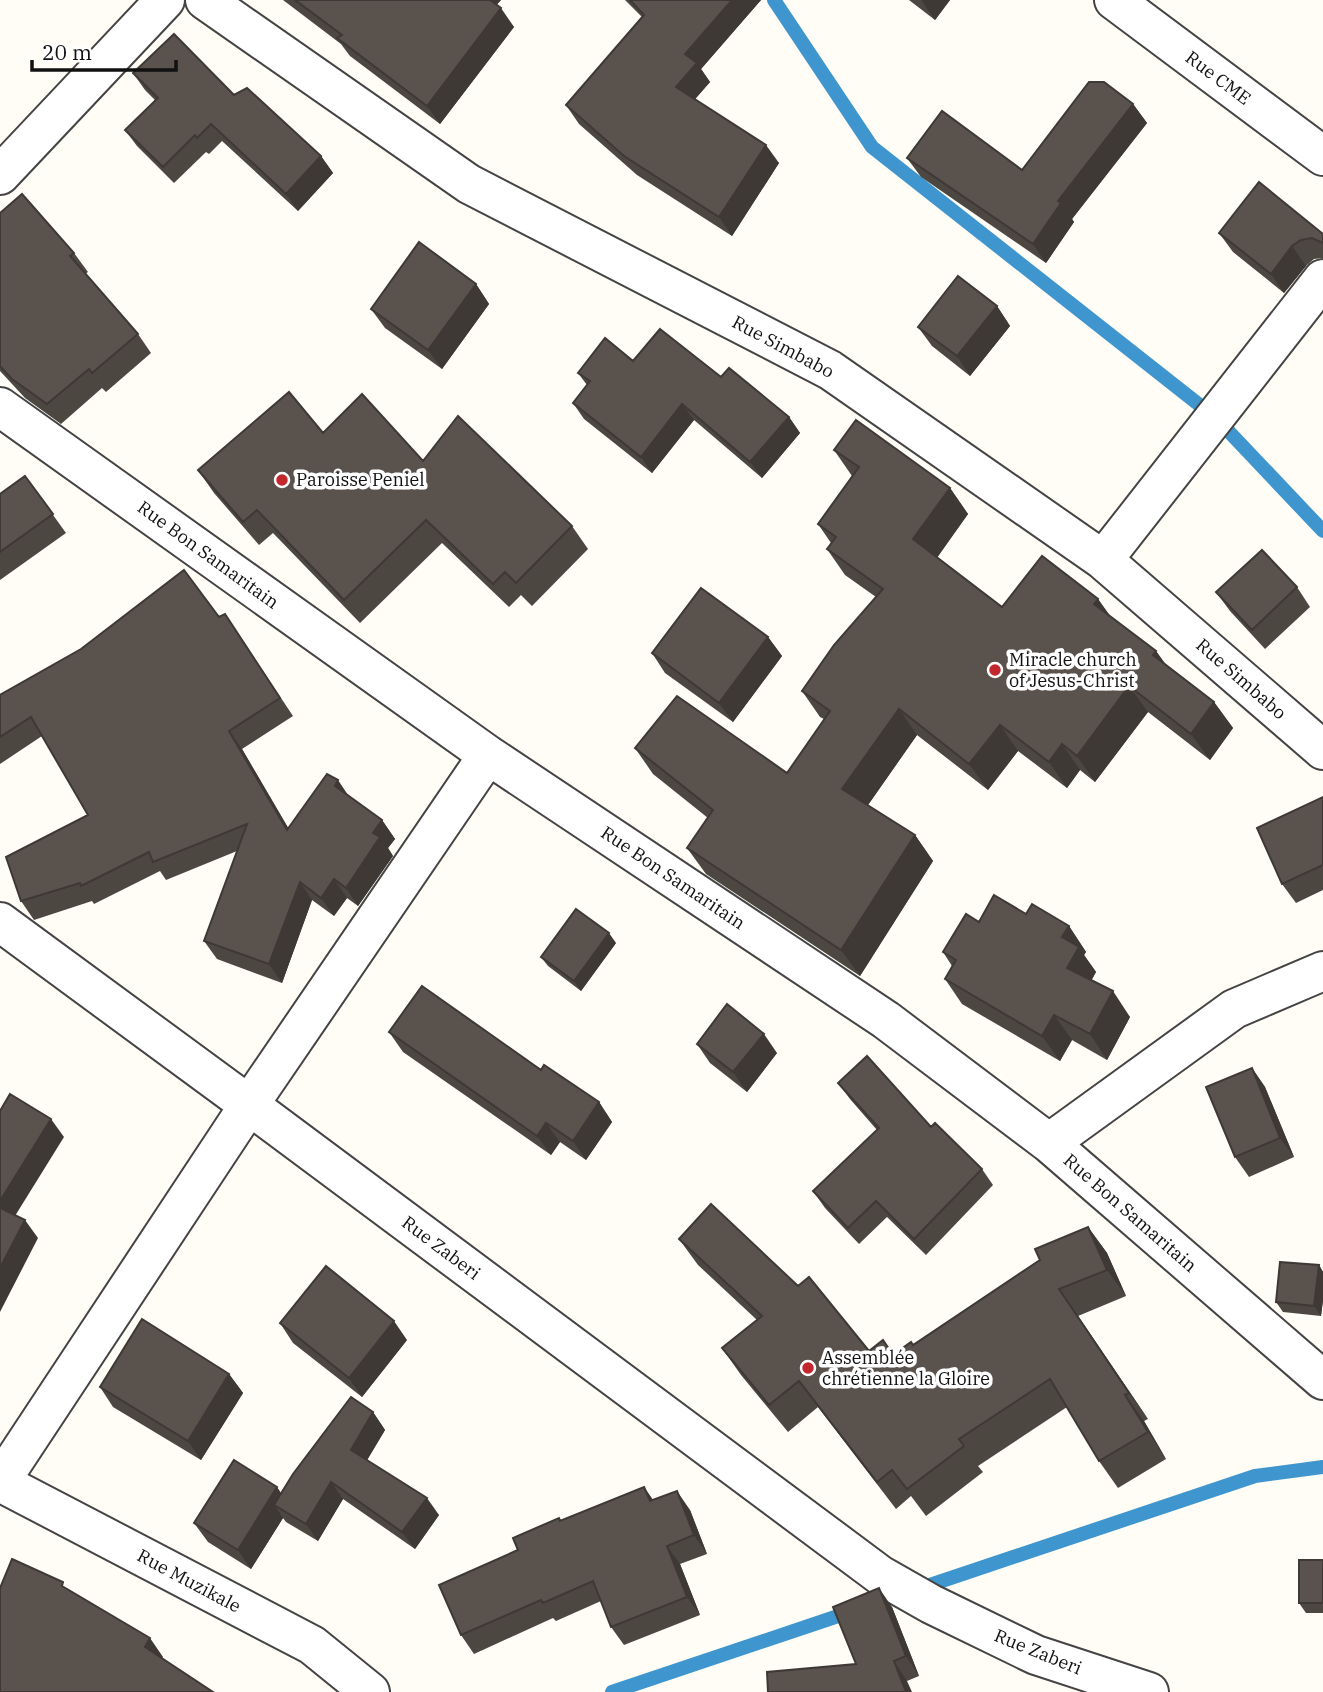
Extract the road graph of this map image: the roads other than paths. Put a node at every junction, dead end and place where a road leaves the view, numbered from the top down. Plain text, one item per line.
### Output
1 (165, 0) edge
2 (205, 0) edge
3 (1114, 0) edge
4 (1323, 156) edge
5 (0, 175) edge
6 (1323, 279) edge
7 (0, 407) edge
8 (1103, 560) junction
9 (1323, 750) edge
10 (488, 755) junction
11 (0, 922) edge
12 (1323, 971) edge
13 (249, 1105) junction
14 (1049, 1143) junction
15 (1323, 1380) edge
16 (0, 1482) edge
17 (370, 1692) edge
18 (1149, 1692) edge

1 - 5 street
2 - 8 street, Rue Simbabo
3 - 4 street, Rue CME
6 - 8 street
7 - 10 street, Rue Bon Samaritain
8 - 9 street, Rue Simbabo
10 - 13 street
10 - 14 street, Rue Bon Samaritain
11 - 13 street, Rue Zaberi
12 - 14 street
13 - 16 street
13 - 18 street, Rue Zaberi
14 - 15 street, Rue Bon Samaritain
16 - 17 street, Rue Muzikale

